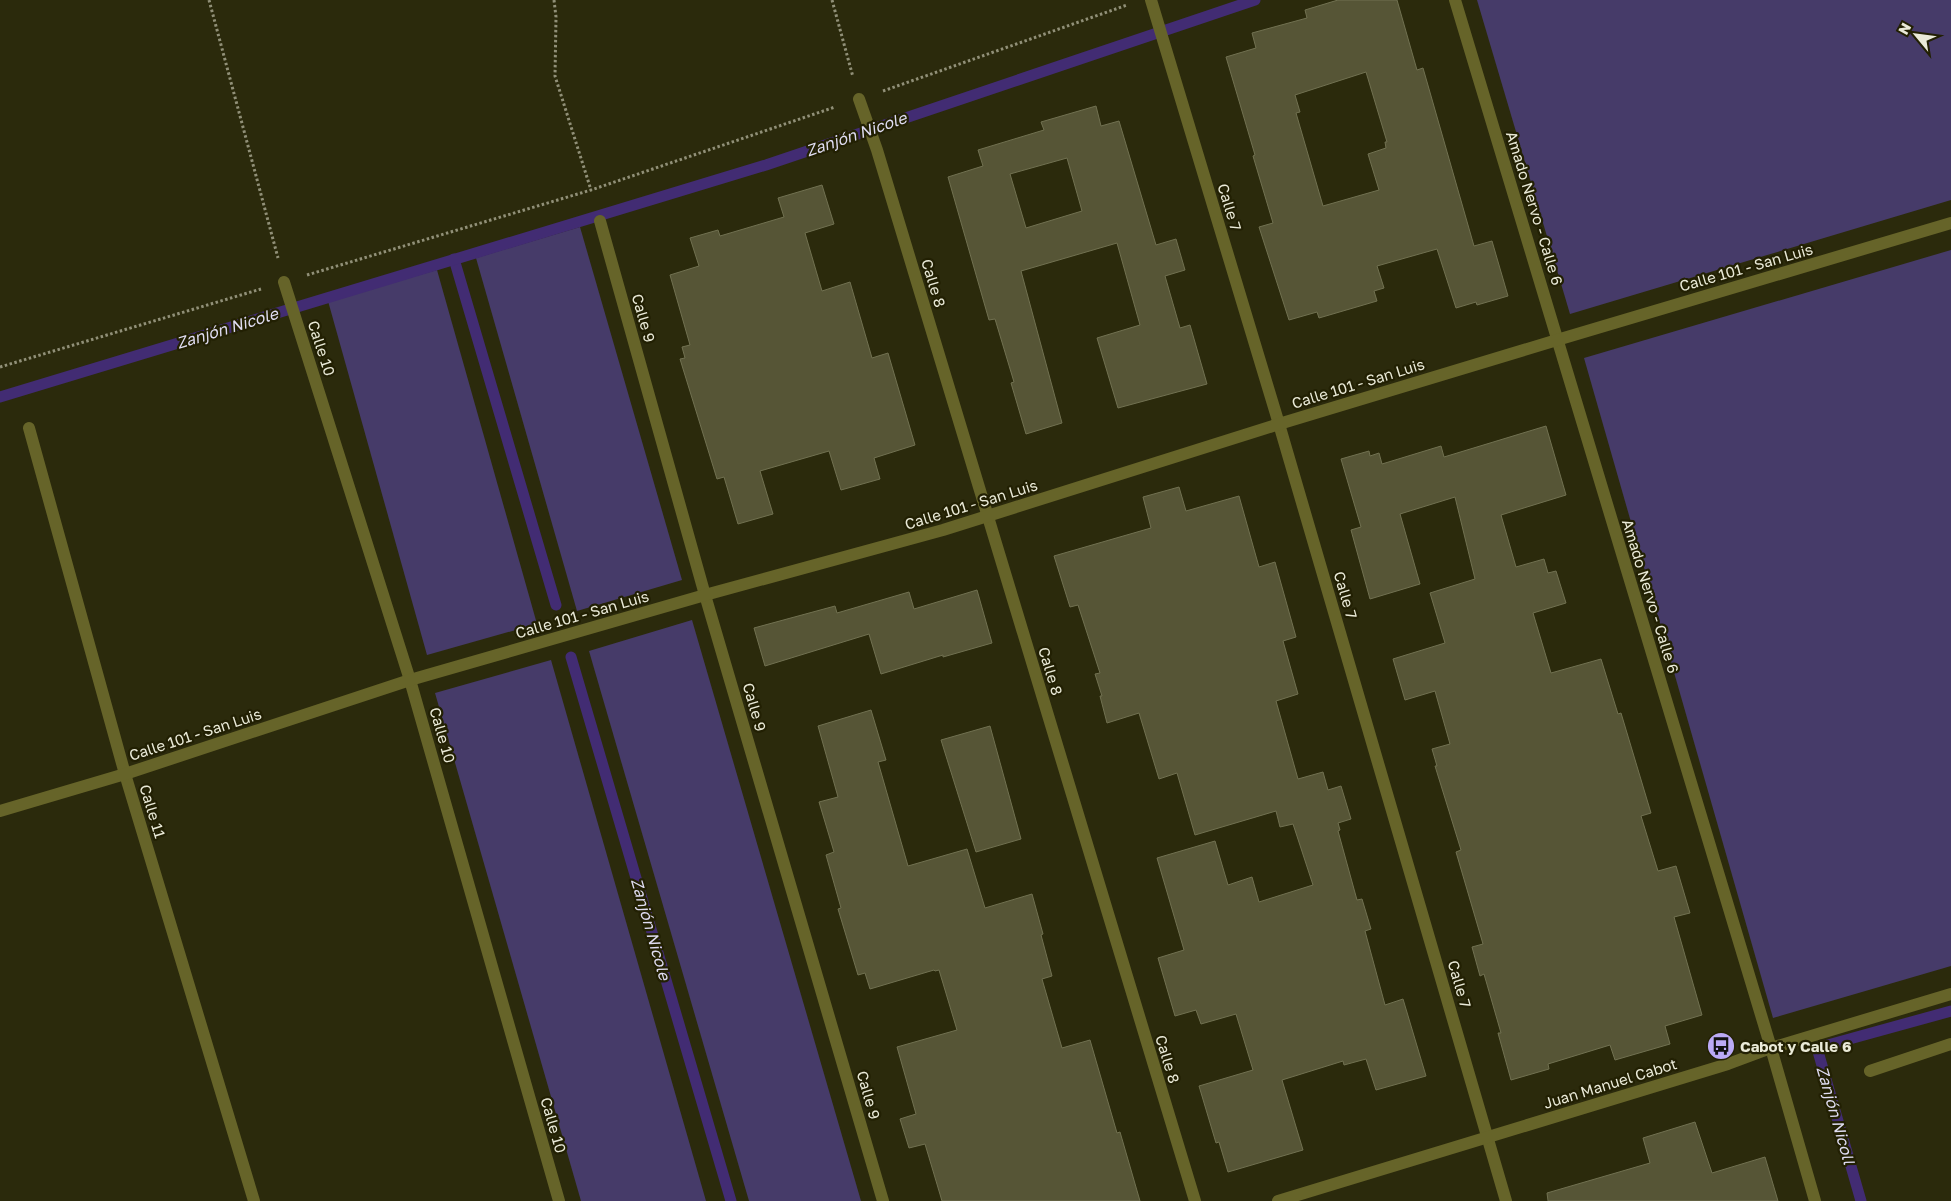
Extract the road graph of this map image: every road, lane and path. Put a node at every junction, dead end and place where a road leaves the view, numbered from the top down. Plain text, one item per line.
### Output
1 (209, 0) edge
2 (554, 0) edge
3 (832, 0) edge
4 (1455, 0) edge
5 (1133, 3) dead end
6 (1152, 4) edge
7 (859, 99) junction
8 (591, 190) junction
9 (600, 221) dead end
10 (1951, 223) edge
11 (285, 284) junction
12 (1557, 340) junction
13 (0, 367) edge
14 (1279, 424) junction
15 (29, 428) dead end
16 (987, 517) junction
17 (705, 595) junction
18 (410, 680) junction
19 (125, 774) junction
20 (0, 811) edge
21 (1951, 994) edge
22 (1951, 1044) edge
23 (1771, 1048) junction
24 (1870, 1071) dead end
25 (1488, 1137) junction
26 (254, 1201) edge
27 (559, 1201) edge
28 (883, 1201) edge
29 (1194, 1201) edge
30 (1278, 1201) edge
31 (1506, 1201) edge
32 (1815, 1201) edge

1 - 11 path
2 - 8 path
3 - 7 path
4 - 12 street, Amado Nervo - Calle 6
5 - 7 path
6 - 14 street, Calle 7
7 - 8 path
7 - 16 street, Calle 8
8 - 11 path
9 - 17 street, Calle 9
10 - 12 street, Calle 101 - San Luis
11 - 13 path
11 - 18 street, Calle 10
12 - 14 street, Calle 101 - San Luis
12 - 23 street, Amado Nervo - Calle 6
14 - 16 street, Calle 101 - San Luis
14 - 25 street, Calle 7
15 - 19 street, Calle 11
16 - 17 street, Calle 101 - San Luis
16 - 29 street, Calle 8
17 - 18 street, Calle 101 - San Luis
17 - 28 street, Calle 9
18 - 19 street, Calle 101 - San Luis
18 - 27 street, Calle 10
19 - 20 street, Calle 101 - San Luis
19 - 26 street, Calle 11
21 - 23 street, Juan Manuel Cabot
22 - 24 street
23 - 25 street, Juan Manuel Cabot
23 - 32 street, Amado Nervo - Calle 6
25 - 30 street, Juan Manuel Cabot
25 - 31 street, Calle 7

